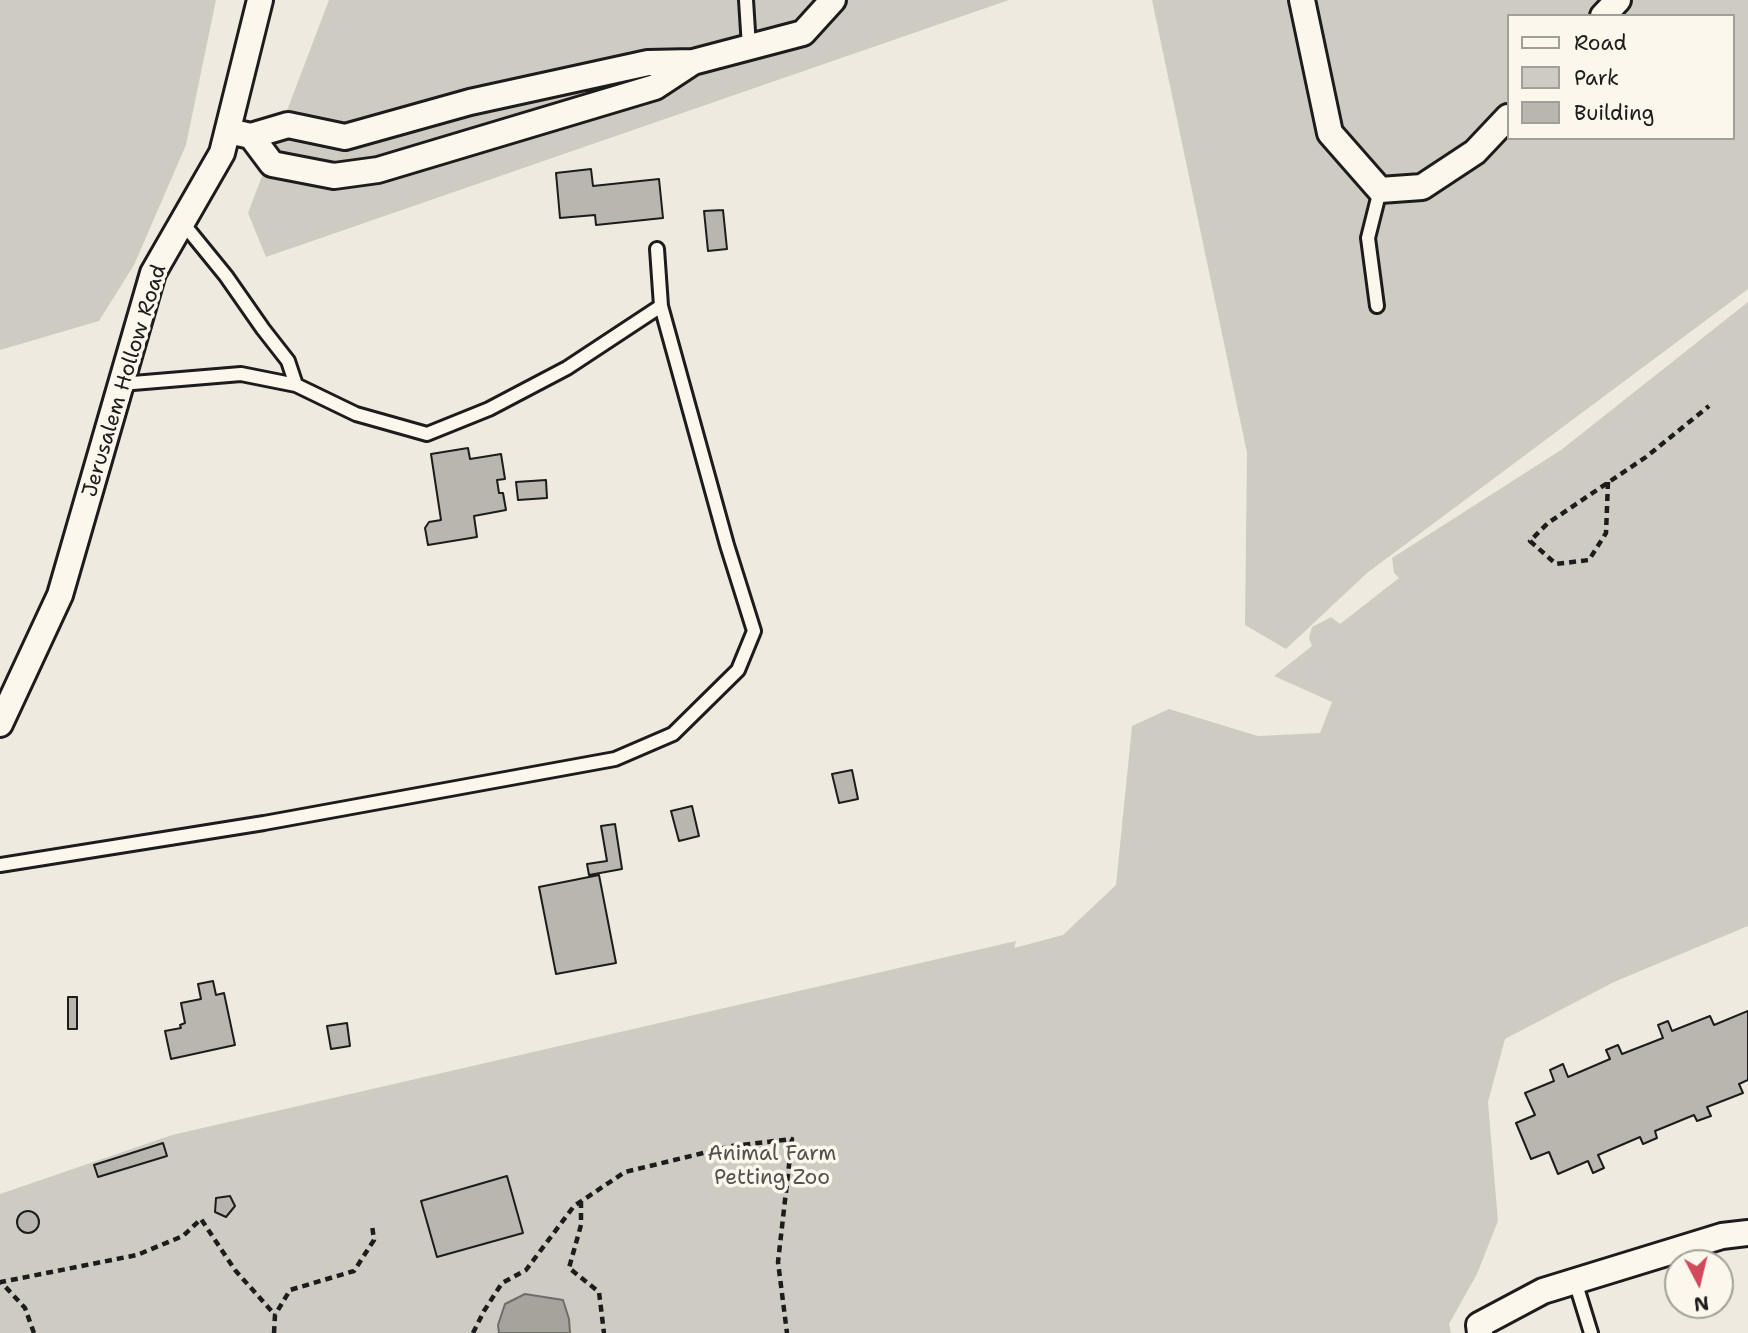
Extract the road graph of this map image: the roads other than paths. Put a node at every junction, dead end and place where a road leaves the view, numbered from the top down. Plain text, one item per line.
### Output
1 (260, 0) edge
2 (746, 0) edge
3 (833, 0) edge
4 (1302, 0) edge
5 (1618, 0) edge
6 (1605, 14) edge
7 (749, 47) junction
8 (693, 62) junction
9 (470, 102) junction
10 (1506, 119) edge
11 (240, 134) junction
12 (480, 139) junction
13 (1380, 190) junction
14 (183, 222) junction
15 (657, 249) dead end
16 (661, 306) junction
17 (1377, 306) dead end
18 (121, 384) junction
19 (296, 385) junction
20 (0, 724) edge
21 (0, 865) edge
22 (1748, 1233) edge
23 (1574, 1281) junction
24 (1480, 1333) edge
25 (1591, 1333) edge

1 - 11 street, Jerusalem Hollow Road
2 - 7 lane
3 - 7 street
4 - 13 street
5 - 6 street
7 - 8 street
8 - 9 street
8 - 12 street
9 - 11 street
9 - 12 street
10 - 13 street
11 - 12 street
11 - 14 street, Jerusalem Hollow Road
13 - 17 lane
14 - 18 street, Jerusalem Hollow Road
14 - 19 lane
15 - 16 lane
16 - 19 lane
16 - 21 lane
18 - 19 lane
18 - 20 street, Jerusalem Hollow Road
22 - 23 street
23 - 24 street
23 - 25 lane

